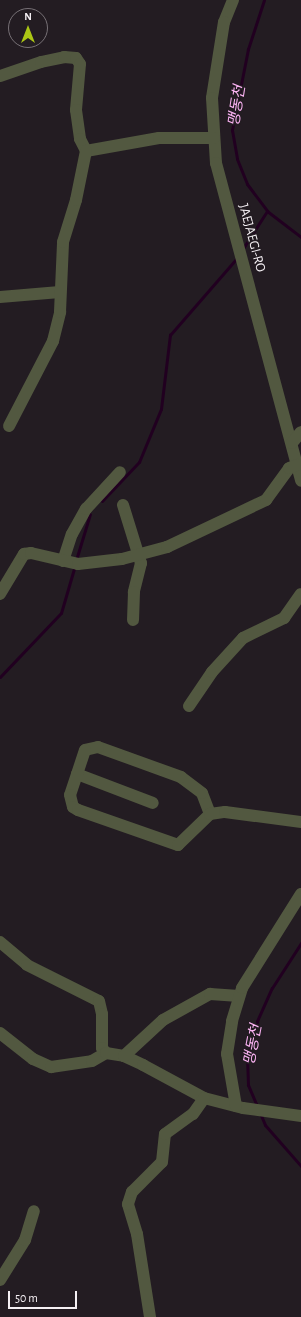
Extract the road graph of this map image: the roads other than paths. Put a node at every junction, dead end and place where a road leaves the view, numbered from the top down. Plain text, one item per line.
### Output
1 (232, 0) edge
2 (0, 76) edge
3 (214, 138) junction
4 (86, 151) junction
5 (60, 292) junction
6 (0, 297) edge
7 (9, 426) dead end
8 (301, 432) edge
9 (292, 442) junction
10 (297, 465) junction
11 (120, 472) dead end
12 (301, 481) edge
13 (280, 483) junction
14 (301, 488) edge
15 (124, 505) dead end
16 (140, 554) junction
17 (70, 562) junction
18 (0, 594) edge
19 (301, 594) edge
20 (133, 620) dead end
21 (189, 706) dead end
22 (77, 774) junction
23 (153, 803) dead end
24 (210, 814) junction
25 (301, 822) edge
26 (301, 894) edge
27 (0, 942) edge
28 (239, 996) junction
29 (0, 1034) edge
30 (106, 1053) junction
31 (124, 1056) junction
32 (204, 1098) junction
33 (240, 1107) junction
34 (301, 1116) edge
35 (34, 1211) dead end
36 (4, 1265) edge
37 (0, 1280) edge
38 (150, 1317) edge

1 - 3 street, JAEJAEGI-RO
2 - 4 street
3 - 4 street
3 - 9 street, JAEJAEGI-RO
4 - 5 street
5 - 6 street
5 - 7 street
8 - 9 street
9 - 10 street, JAEJAEGI-RO
10 - 12 street, JAEJAEGI-RO
10 - 13 street
11 - 17 street
13 - 14 street
13 - 16 street
15 - 16 street
16 - 17 street
16 - 20 street
17 - 18 street
19 - 21 street
22 - 23 street
22 - 24 street
22 - 24 street
24 - 25 street
26 - 28 street
27 - 30 street
28 - 31 street
28 - 33 street
29 - 30 street
30 - 31 street
31 - 32 street
32 - 33 street
32 - 38 street
33 - 34 street
35 - 36 street
36 - 37 street

